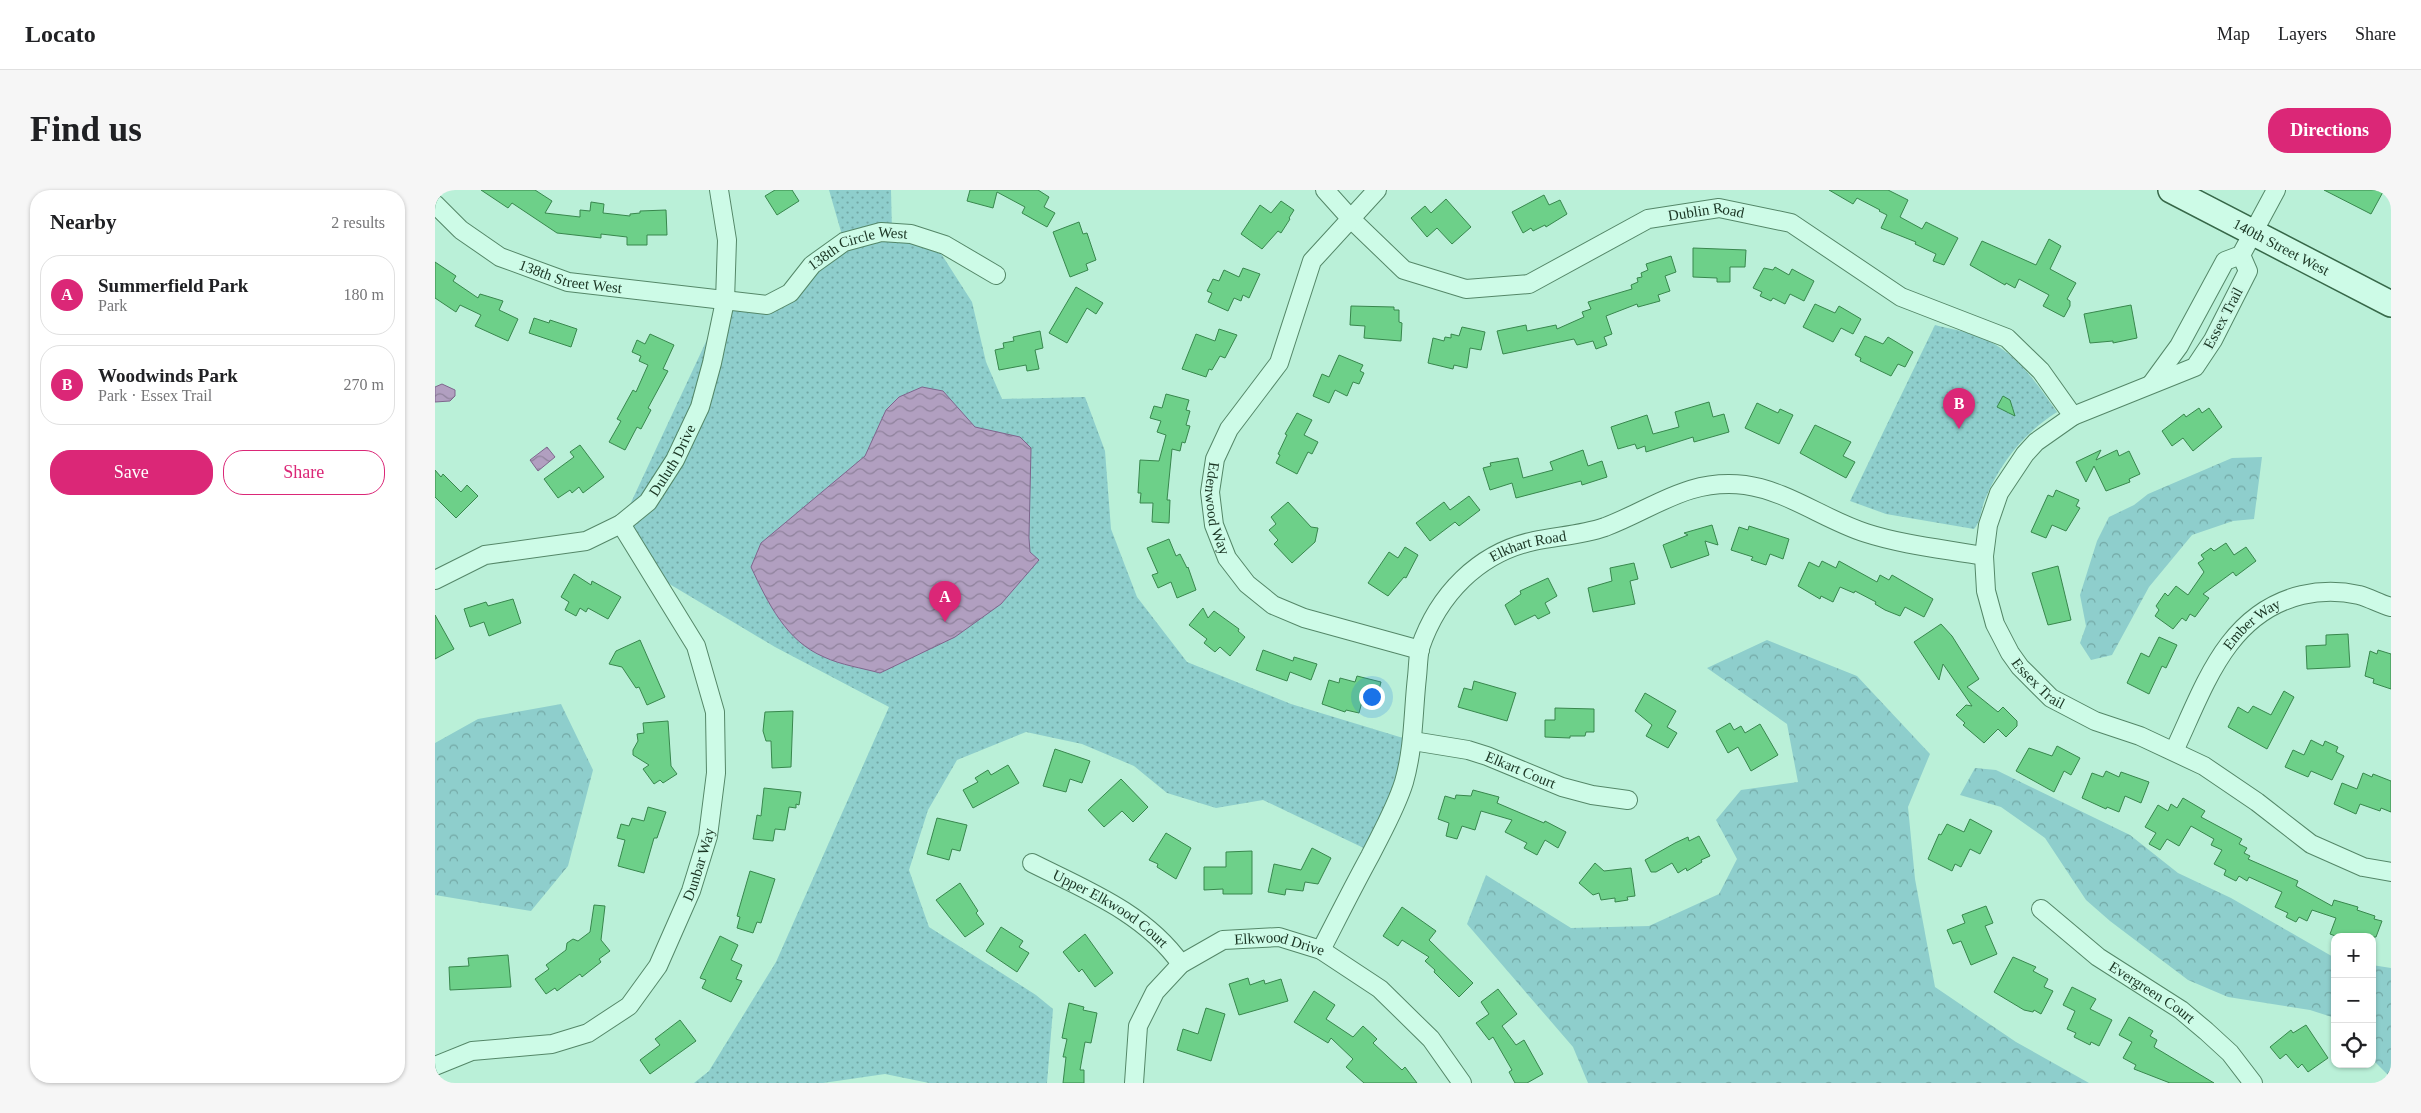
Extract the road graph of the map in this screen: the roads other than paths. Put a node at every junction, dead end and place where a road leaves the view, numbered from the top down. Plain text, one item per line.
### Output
1 (719, 190) edge
2 (1325, 190) edge
3 (1377, 190) edge
4 (2171, 190) edge
5 (2276, 190) edge
6 (435, 204) edge
7 (1351, 219) junction
8 (2253, 232) junction
9 (2241, 255) junction
10 (996, 275) dead end
11 (725, 301) junction
12 (2391, 304) edge
13 (2152, 383) junction
14 (2073, 416) junction
15 (621, 524) junction
16 (1984, 556) junction
17 (435, 580) edge
18 (2391, 607) edge
19 (1420, 650) junction
20 (1413, 741) junction
21 (2174, 751) junction
22 (1628, 800) dead end
23 (1032, 863) dead end
24 (2391, 872) edge
25 (2041, 909) dead end
26 (1321, 950) junction
27 (1181, 964) junction
28 (435, 1066) edge
29 (1134, 1083) edge
30 (1462, 1083) edge
31 (2253, 1083) edge

1 - 11 street, Duluth Drive
2 - 7 street, Dublin Road
3 - 7 street, Edenwood Way
4 - 8 street, 140th Street West
5 - 8 street
6 - 11 street, 138th Street West
7 - 14 street, Dublin Road
7 - 19 street, Edenwood Way
8 - 9 street
8 - 12 street, 140th Street West
9 - 13 street, Essex Trail
9 - 13 street, Essex Trail
10 - 11 street, 138th Circle West
11 - 15 street, Duluth Drive
13 - 14 street, Essex Trail
14 - 16 street, Essex Trail
15 - 17 street, Duluth Drive
15 - 28 street, Dunbar Way
16 - 19 street, Elkhart Road
16 - 21 street, Essex Trail
18 - 21 street, Ember Way
19 - 20 street, Elkhart Road
20 - 22 street, Elkart Court
20 - 26 street, Elkhart Road
21 - 24 street, Essex Trail
23 - 27 street, Upper Elkwood Court
25 - 31 street, Evergreen Court
26 - 27 street, Elkwood Drive
26 - 30 street, Elkwood Drive
27 - 29 street, Elkwood Drive

